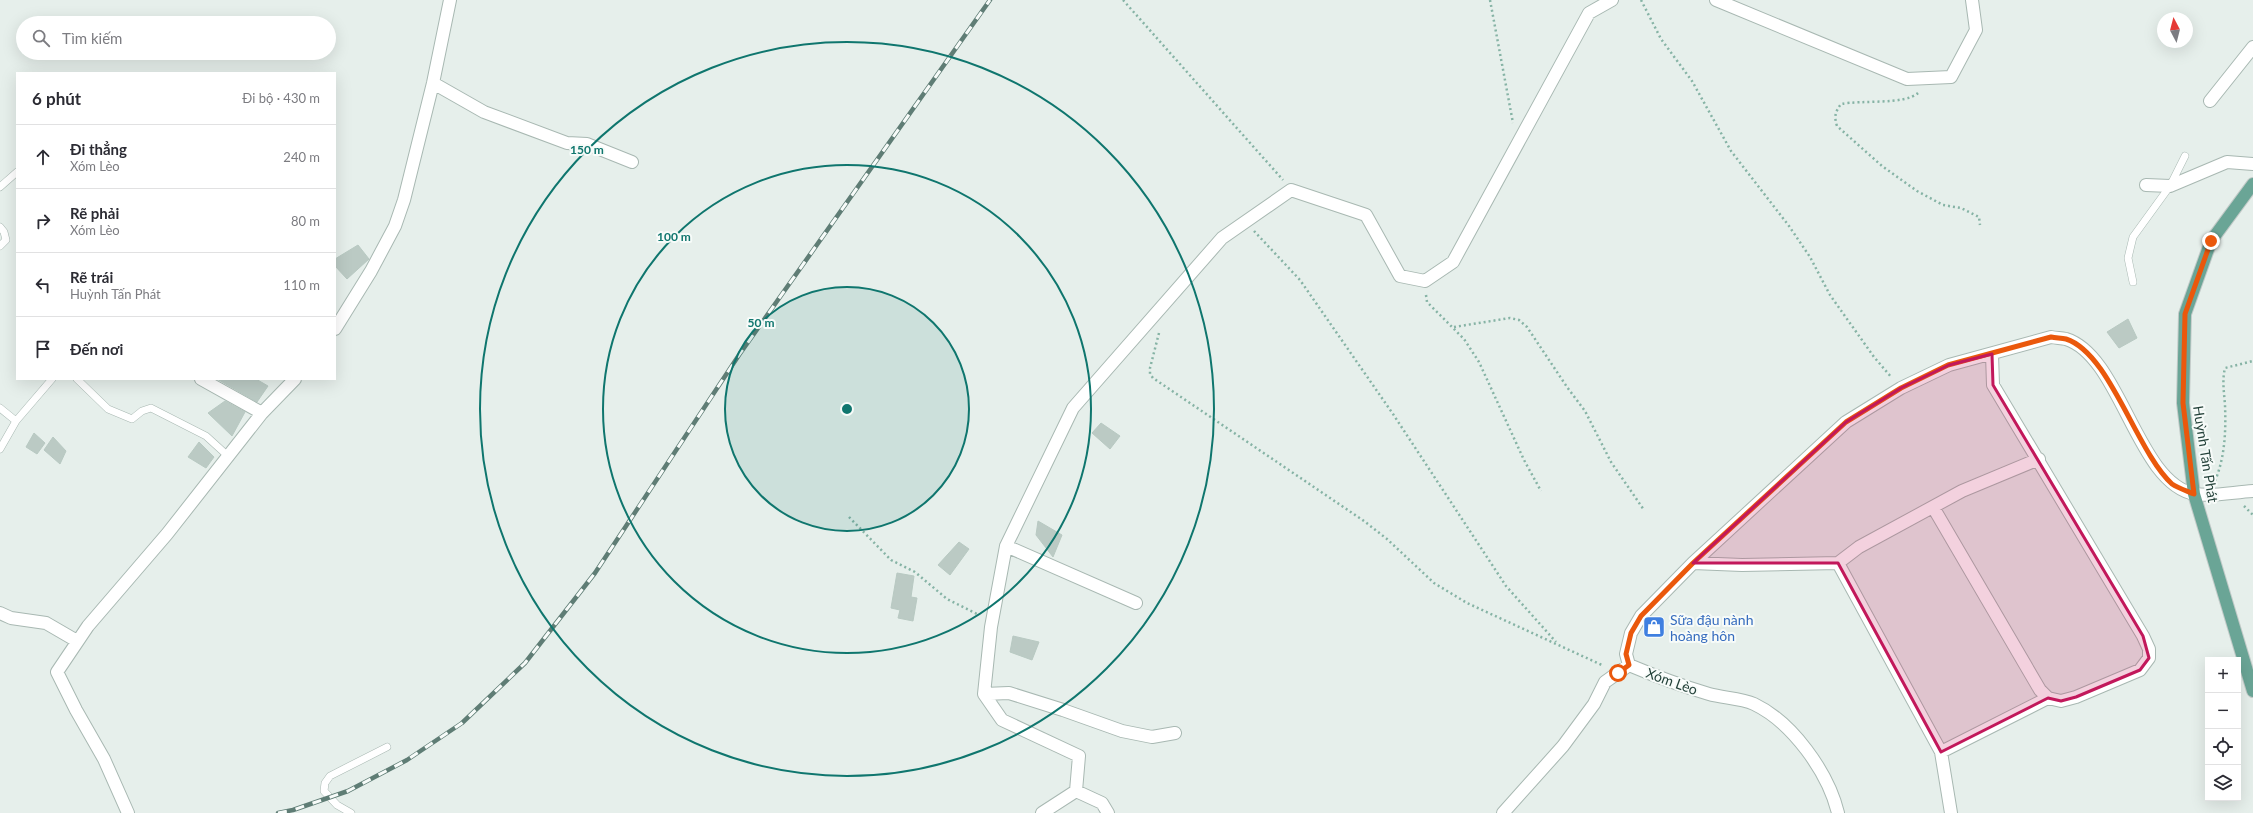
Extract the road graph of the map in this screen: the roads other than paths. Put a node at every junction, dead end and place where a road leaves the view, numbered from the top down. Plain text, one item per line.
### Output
1 (450, 0) edge
2 (1612, 0) edge
3 (1716, 0) edge
4 (1972, 0) edge
5 (2253, 47) edge
6 (433, 83) junction
7 (2210, 101) dead end
8 (2185, 156) dead end
9 (632, 162) dead end
10 (2253, 164) edge
11 (16, 173) edge
12 (2253, 184) edge
13 (2146, 185) dead end
14 (2170, 186) junction
15 (0, 188) edge
16 (0, 227) edge
17 (0, 246) edge
18 (2133, 282) dead end
19 (336, 327) edge
20 (1992, 354) junction
21 (51, 380) edge
22 (78, 380) edge
23 (203, 380) edge
24 (294, 380) edge
25 (0, 408) edge
26 (262, 413) junction
27 (16, 421) junction
28 (0, 449) edge
29 (228, 456) junction
30 (2039, 459) junction
31 (2253, 492) edge
32 (2194, 494) junction
33 (1933, 507) junction
34 (1006, 546) junction
35 (1693, 563) junction
36 (1838, 563) junction
37 (1136, 603) dead end
38 (0, 613) edge
39 (77, 641) junction
40 (1629, 665) junction
41 (2253, 691) edge
42 (984, 694) junction
43 (2048, 698) junction
44 (1174, 733) dead end
45 (387, 747) dead end
46 (1941, 752) junction
47 (1076, 791) junction
48 (128, 813) edge
49 (351, 813) edge
50 (1042, 813) edge
51 (1108, 813) edge
52 (1503, 813) edge
53 (1838, 813) edge
54 (1951, 813) edge

1 - 6 street
2 - 34 street
3 - 4 street
5 - 7 street
6 - 9 street
6 - 19 street
8 - 14 lane
10 - 14 street
11 - 15 lane
12 - 32 main road, Huỳnh Tấn Phát
13 - 14 street
14 - 18 lane
16 - 17 lane
20 - 30 street
20 - 32 street, Xóm Lèo
20 - 35 street, Xóm Lèo
21 - 27 lane
22 - 29 lane
23 - 26 street
24 - 26 street
25 - 27 lane
26 - 29 street
27 - 28 lane
29 - 39 street
30 - 33 street
30 - 43 street
31 - 32 street
32 - 41 main road, Huỳnh Tấn Phát
33 - 36 street
33 - 43 street
34 - 37 street
34 - 42 street
35 - 36 street
35 - 40 street, Xóm Lèo
36 - 46 street
38 - 39 street
39 - 48 street
40 - 52 street
40 - 53 street, Xóm Lèo
42 - 44 street
42 - 47 street
43 - 46 street
45 - 49 lane
46 - 54 street
47 - 50 street
47 - 51 street

